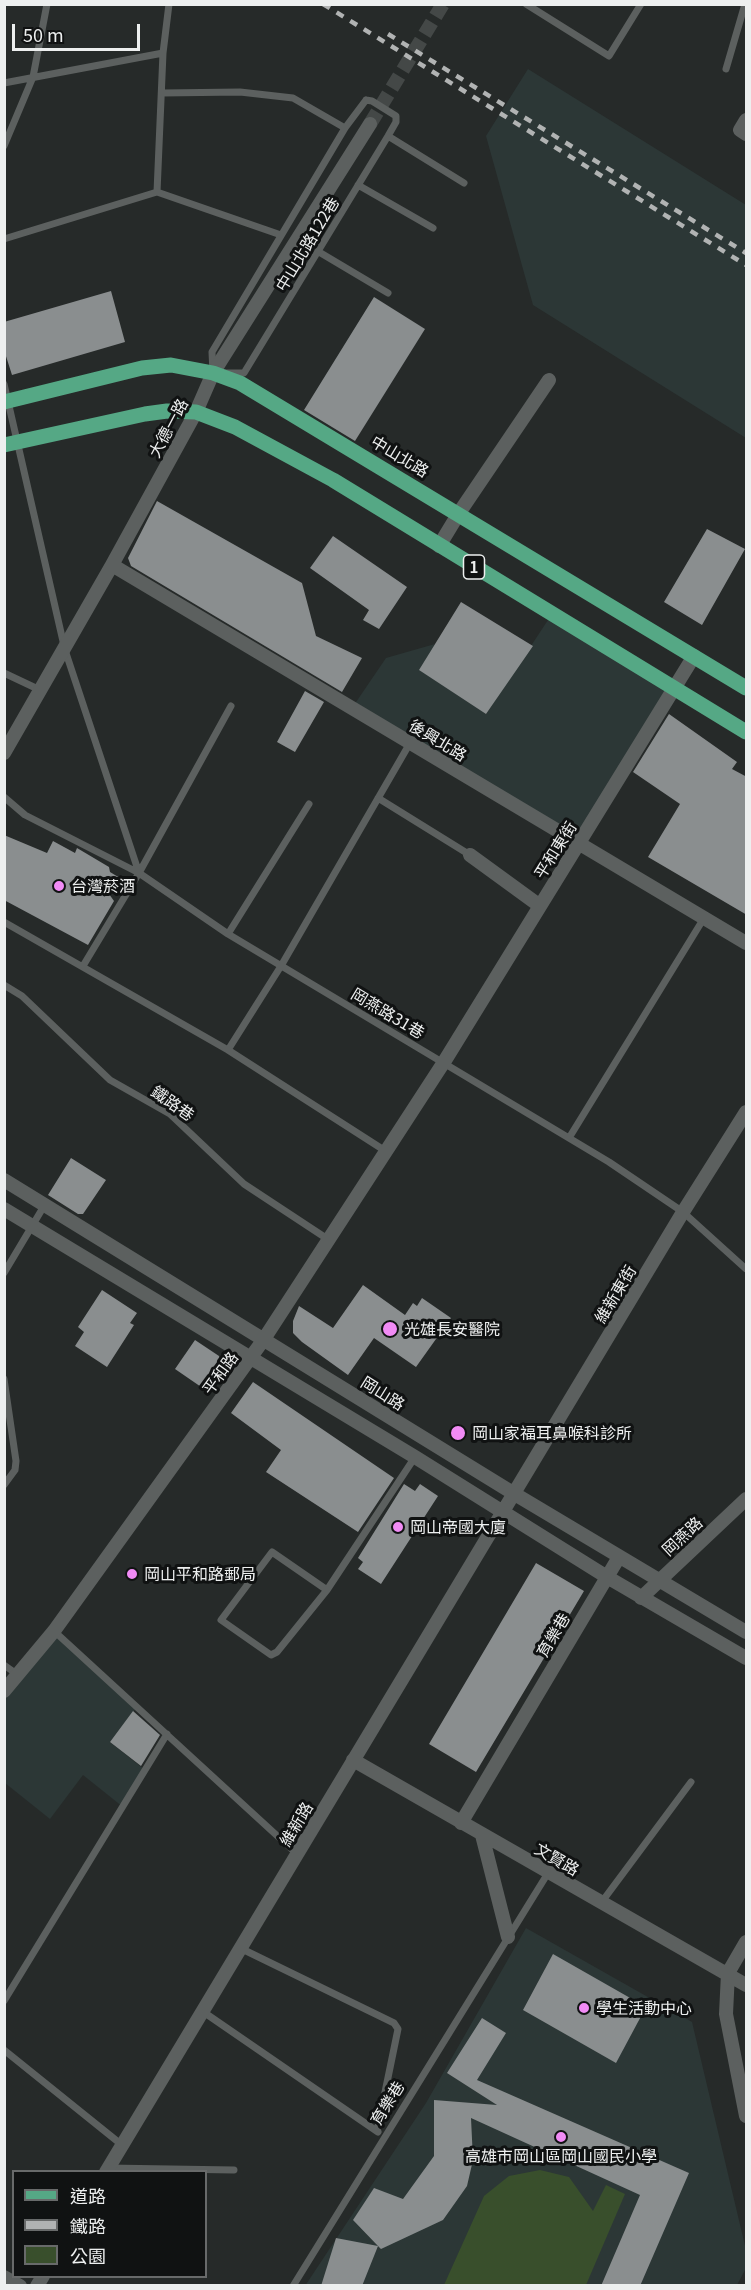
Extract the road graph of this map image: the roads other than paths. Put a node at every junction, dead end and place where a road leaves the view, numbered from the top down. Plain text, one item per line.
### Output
1 (47, 4) edge
2 (169, 4) edge
3 (526, 4) edge
4 (641, 4) edge
5 (745, 4) edge
6 (163, 53) junction
7 (726, 69) dead end
8 (33, 77) junction
9 (4, 83) edge
10 (162, 93) junction
11 (370, 124) tunnel mouth
12 (345, 128) junction
13 (388, 136) junction
14 (4, 146) edge
15 (464, 183) dead end
16 (358, 185) junction
17 (157, 192) junction
18 (433, 228) dead end
19 (281, 235) junction
20 (4, 239) edge
21 (319, 252) junction
22 (388, 293) dead end
23 (213, 373) junction
24 (549, 380) dead end
25 (4, 384) edge
26 (6, 401) edge
27 (196, 412) junction
28 (10, 443) edge
29 (459, 513) junction
30 (440, 546) junction
31 (112, 565) junction
32 (66, 650) junction
33 (694, 656) junction
34 (4, 672) edge
35 (674, 688) junction
36 (747, 688) edge
37 (42, 691) junction
38 (231, 706) dead end
39 (747, 732) edge
40 (410, 743) junction
41 (4, 753) edge
42 (4, 797) edge
43 (378, 798) junction
44 (309, 804) dead end
45 (579, 843) junction
46 (470, 855) joint
47 (139, 873) junction
48 (540, 906) junction
49 (704, 918) junction
50 (4, 922) edge
51 (228, 934) junction
52 (747, 944) edge
53 (83, 966) junction
54 (281, 966) junction
55 (4, 985) edge
56 (228, 1050) junction
57 (444, 1062) junction
58 (747, 1113) edge
59 (569, 1138) junction
60 (387, 1152) junction
61 (4, 1180) edge
62 (44, 1206) junction
63 (4, 1209) edge
64 (683, 1212) junction
65 (34, 1227) junction
66 (329, 1240) junction
67 (747, 1269) edge
68 (4, 1273) edge
69 (264, 1339) junction
70 (251, 1358) junction
71 (4, 1379) edge
72 (415, 1457) junction
73 (4, 1485) edge
74 (513, 1493) junction
75 (747, 1499) edge
76 (502, 1513) junction
77 (619, 1557) junction
78 (607, 1577) junction
79 (659, 1581) junction
80 (327, 1590) junction
81 (641, 1598) junction
82 (54, 1631) junction
83 (747, 1632) edge
84 (747, 1658) edge
85 (4, 1665) edge
86 (18, 1675) junction
87 (4, 1691) edge
88 (167, 1734) junction
89 (353, 1760) junction
90 (691, 1782) dead end
91 (461, 1823) junction
92 (482, 1835) junction
93 (297, 1854) junction
94 (548, 1873) junction
95 (601, 1903) junction
96 (508, 1937) junction
97 (747, 1942) edge
98 (240, 1948) junction
99 (728, 1973) junction
100 (747, 1985) edge
101 (4, 2001) edge
102 (202, 2012) junction
103 (4, 2050) edge
104 (747, 2116) edge
105 (377, 2131) junction
106 (385, 2137) junction
107 (122, 2145) junction
108 (107, 2170) edge
109 (234, 2170) dead end
110 (4, 2277) edge
111 (20, 2286) edge
112 (293, 2286) edge

1 - 8 lane
2 - 6 lane
3 - 4 lane
5 - 7 lane
6 - 8 lane
6 - 10 lane
8 - 9 lane
8 - 14 lane
10 - 12 lane
10 - 17 lane
11 - 23 street, 大德一路
12 - 13 lane, 中山北路122巷
12 - 19 lane
13 - 15 lane
13 - 16 lane, 中山北路122巷
16 - 18 lane
16 - 21 lane, 中山北路122巷
17 - 19 lane
17 - 20 lane
19 - 23 lane
21 - 22 lane
21 - 23 lane, 中山北路122巷
23 - 26 main road, 中山北路 / 1
23 - 27 street, 大德一路
23 - 29 main road, 中山北路 / 1
24 - 29 street
25 - 26 lane
26 - 28 lane
27 - 28 main road, 1
27 - 30 main road, 1
27 - 31 street, 大德一路
28 - 32 lane
29 - 30 street
29 - 33 main road, 中山北路 / 1
30 - 35 main road, 1
31 - 32 street, 大德一路
31 - 40 street, 後興北路
32 - 37 street, 大德一路
32 - 47 lane
33 - 35 street, 平和東街
33 - 36 main road, 中山北路 / 1
34 - 37 lane
35 - 39 main road, 1
35 - 45 street, 平和東街
37 - 41 street, 大德一路
38 - 47 lane
40 - 43 lane
40 - 45 street, 後興北路
42 - 47 lane, 岡燕路31巷
43 - 46 lane
43 - 54 lane
44 - 51 lane
45 - 48 street, 平和東街
45 - 49 street, 後興北路
46 - 48 street
47 - 51 lane, 岡燕路31巷
47 - 53 lane
48 - 57 street, 平和東街
49 - 52 street, 後興北路
49 - 59 lane
50 - 53 lane
51 - 54 lane, 岡燕路31巷
53 - 56 lane
54 - 56 lane
54 - 57 lane, 岡燕路31巷
55 - 66 lane, 鐵路巷
56 - 60 lane
57 - 59 lane, 岡燕路31巷
57 - 60 street, 平和路
58 - 64 street, 維新東街
59 - 64 lane, 岡燕路31巷
60 - 66 street, 平和路
61 - 62 street, 岡山路
62 - 65 lane
62 - 69 street, 岡山路
63 - 65 street
64 - 67 lane, 岡燕路31巷
64 - 74 street, 維新東街
65 - 68 lane
65 - 70 street
66 - 69 street, 平和路
69 - 70 street, 平和路
69 - 74 street, 岡山路
70 - 72 street
70 - 82 street, 平和路
71 - 73 lane
72 - 76 street
72 - 80 lane
74 - 76 street, 維新路
74 - 77 street, 岡山路
75 - 79 street, 岡燕路
76 - 78 street
76 - 89 street, 維新路
77 - 78 street, 育樂巷
77 - 79 street, 岡山路
78 - 81 street
78 - 91 street, 育樂巷
79 - 81 street, 岡燕路
79 - 83 street, 岡山路
80 - 80 lane
81 - 84 street
82 - 86 street, 平和路
82 - 88 lane
85 - 86 lane
86 - 87 street, 平和路
88 - 93 lane
88 - 101 lane
89 - 91 street, 文賢路
89 - 93 street, 維新路
90 - 95 lane
91 - 92 street, 文賢路
92 - 94 street, 文賢路
92 - 96 street
93 - 98 street, 維新路
94 - 95 street, 文賢路
94 - 96 lane, 育樂巷
95 - 99 street, 文賢路
96 - 106 lane, 育樂巷
97 - 99 street
98 - 102 street, 維新路
98 - 105 lane
99 - 100 street, 文賢路
99 - 104 street
102 - 105 lane
102 - 107 street, 維新路
103 - 107 lane
105 - 106 lane
106 - 112 lane, 育樂巷
107 - 108 street, 維新路
108 - 109 lane
110 - 111 street

